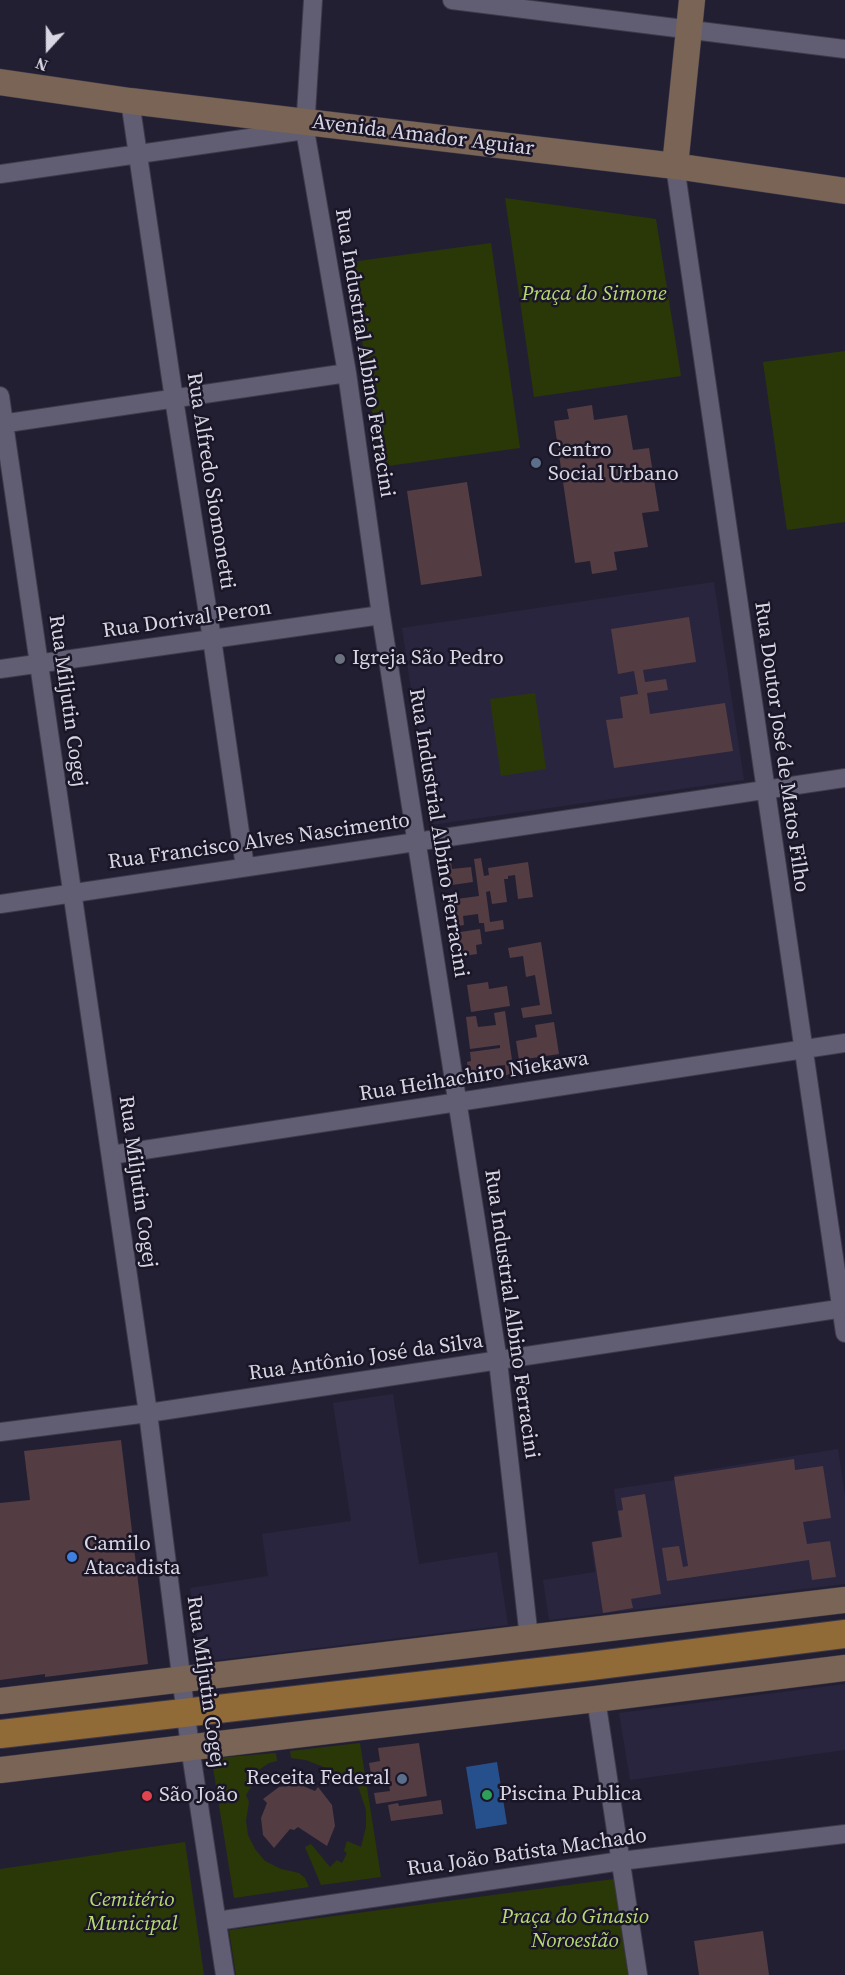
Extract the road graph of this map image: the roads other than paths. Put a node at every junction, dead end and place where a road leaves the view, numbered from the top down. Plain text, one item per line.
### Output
1 (313, 0) edge
2 (452, 0) edge
3 (692, 0) edge
4 (688, 30) junction
5 (845, 50) edge
6 (0, 82) edge
7 (130, 102) junction
8 (304, 126) junction
9 (138, 153) junction
10 (675, 166) junction
11 (0, 174) edge
12 (845, 192) edge
13 (347, 373) junction
14 (0, 396) edge
15 (174, 399) junction
16 (2, 424) edge
17 (381, 615) junction
18 (212, 639) junction
19 (39, 664) junction
20 (0, 669) edge
21 (845, 778) edge
22 (765, 790) junction
23 (417, 842) junction
24 (245, 867) junction
25 (72, 893) junction
26 (0, 904) edge
27 (845, 1043) edge
28 (803, 1049) junction
29 (459, 1102) junction
30 (111, 1155) junction
31 (843, 1308) edge
32 (845, 1333) edge
33 (498, 1361) junction
34 (148, 1413) junction
35 (0, 1432) edge
36 (845, 1600) edge
37 (845, 1634) edge
38 (529, 1638) junction
39 (845, 1668) edge
40 (182, 1679) junction
41 (596, 1699) junction
42 (0, 1701) edge
43 (186, 1712) junction
44 (0, 1734) edge
45 (190, 1747) junction
46 (0, 1770) edge
47 (845, 1834) edge
48 (621, 1861) junction
49 (217, 1921) junction
50 (225, 1975) edge
51 (638, 1975) edge

1 - 8 street, Rua Industrial Albino Ferracini
2 - 4 street
3 - 4 street
4 - 5 street
4 - 10 street
6 - 7 street, Avenida Amador Aguiar
7 - 8 street, Avenida Amador Aguiar
7 - 9 street, Rua Alfredo Siomonetti
8 - 9 street
8 - 10 street, Avenida Amador Aguiar
8 - 13 street, Rua Industrial Albino Ferracini
9 - 11 street
9 - 15 street, Rua Alfredo Siomonetti
10 - 12 street, Avenida Amador Aguiar
10 - 22 street, Rua Doutor José de Matos Filho
13 - 15 street
13 - 17 street, Rua Industrial Albino Ferracini
14 - 16 street, Rua Miljutin Cogej
15 - 16 street
15 - 18 street, Rua Alfredo Siomonetti
16 - 19 street, Rua Miljutin Cogej
17 - 18 street, Rua Dorival Peron
17 - 23 street, Rua Industrial Albino Ferracini
18 - 19 street, Rua Dorival Peron
18 - 24 street, Rua Alfredo Siomonetti
19 - 20 street, Rua Dorival Peron
19 - 25 street, Rua Miljutin Cogej
21 - 22 street, Rua Francisco Alves Nascimento
22 - 23 street, Rua Francisco Alves Nascimento
22 - 28 street, Rua Doutor José de Matos Filho
23 - 24 street, Rua Francisco Alves Nascimento
23 - 29 street, Rua Industrial Albino Ferracini
24 - 25 street, Rua Francisco Alves Nascimento
25 - 26 street, Rua Francisco Alves Nascimento
25 - 30 street, Rua Miljutin Cogej
27 - 28 street, Rua Heihachiro Niekawa
28 - 29 street, Rua Heihachiro Niekawa
28 - 31 street, Rua Doutor José de Matos Filho
29 - 30 street, Rua Heihachiro Niekawa
29 - 33 street, Rua Industrial Albino Ferracini
30 - 34 street, Rua Miljutin Cogej
31 - 32 street, Rua Doutor José de Matos Filho
31 - 33 street, Rua Antônio José da Silva
33 - 34 street, Rua Antônio José da Silva
33 - 38 street, Rua Industrial Albino Ferracini
34 - 35 street, Rua Antônio José da Silva
34 - 40 street, Rua Miljutin Cogej
36 - 38 street
37 - 43 main road
38 - 40 street
39 - 41 street
40 - 42 street
40 - 43 street, Rua Miljutin Cogej
41 - 45 street
41 - 48 street
43 - 44 main road
43 - 45 street, Rua Miljutin Cogej
45 - 46 street
45 - 49 street, Rua Miljutin Cogej
47 - 48 street, Rua João Batista Machado
48 - 49 street, Rua João Batista Machado
48 - 51 street
49 - 50 street, Rua Miljutin Cogej

